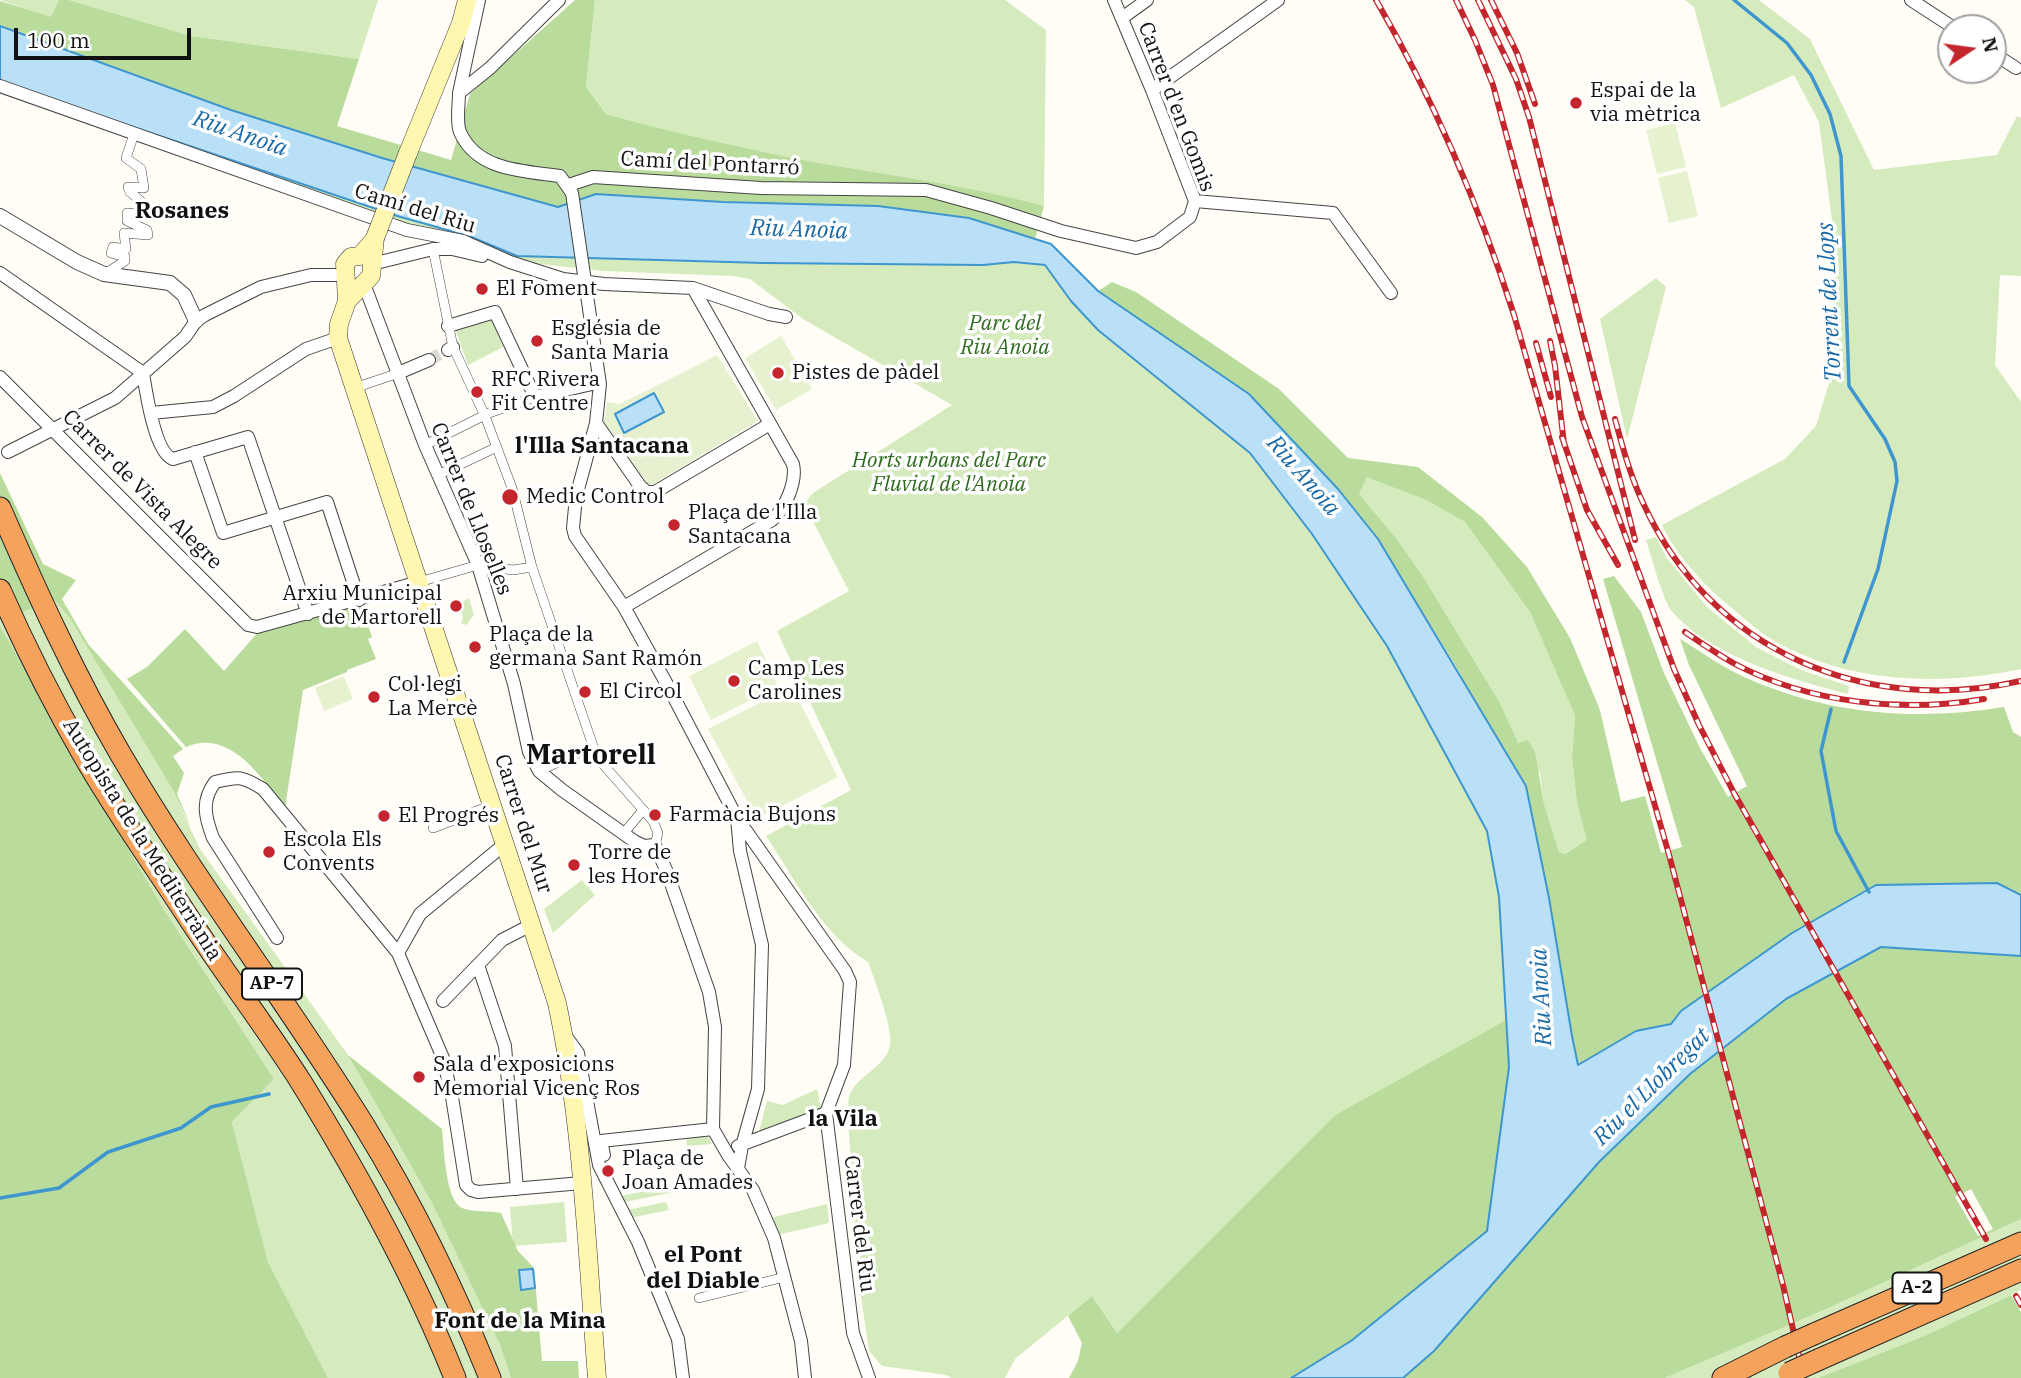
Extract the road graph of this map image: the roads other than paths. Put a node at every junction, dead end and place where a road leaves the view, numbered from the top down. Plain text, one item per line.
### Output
1 (467, 0) edge
2 (480, 0) edge
3 (559, 0) edge
4 (1114, 0) edge
5 (1147, 0) edge
6 (1278, 0) edge
7 (1911, 0) edge
8 (1937, 17) edge
9 (1122, 18) junction
10 (2007, 62) edge
11 (2016, 68) dead end
12 (0, 86) edge
13 (1152, 90) junction
14 (459, 93) junction
15 (134, 134) junction
16 (569, 185) junction
17 (1195, 201) junction
18 (0, 216) edge
19 (1147, 247) joint
20 (433, 249) junction
21 (368, 261) junction
22 (510, 261) junction
23 (0, 272) edge
24 (104, 274) junction
25 (355, 280) junction
26 (583, 282) junction
27 (693, 288) junction
28 (1391, 292) dead end
29 (786, 317) dead end
30 (196, 321) junction
31 (448, 326) junction
32 (338, 338) junction
33 (429, 360) tunnel mouth
34 (143, 373) junction
35 (397, 374) junction
36 (0, 377) edge
37 (600, 384) junction
38 (354, 388) junction
39 (536, 397) junction
40 (151, 413) junction
41 (485, 416) junction
42 (596, 422) junction
43 (770, 424) junction
44 (54, 429) junction
45 (425, 445) junction
46 (497, 447) junction
47 (8, 452) dead end
48 (195, 452) junction
49 (438, 475) junction
50 (0, 508) edge
51 (275, 517) junction
52 (478, 565) junction
53 (532, 567) junction
54 (419, 582) junction
55 (4, 600) edge
56 (359, 600) junction
57 (624, 607) junction
58 (308, 614) junction
59 (593, 746) junction
60 (539, 771) junction
61 (487, 807) dead end
62 (643, 810) junction
63 (737, 818) junction
64 (433, 828) dead end
65 (624, 833) junction
66 (506, 844) junction
67 (654, 845) junction
68 (533, 924) junction
69 (277, 938) dead end
70 (398, 953) junction
71 (478, 965) junction
72 (443, 1001) dead end
73 (564, 1033) junction
74 (826, 1113) junction
75 (713, 1129) junction
76 (721, 1144) junction
77 (742, 1146) junction
78 (738, 1168) junction
79 (582, 1184) junction
80 (517, 1188) junction
81 (616, 1199) junction
82 (2021, 1242) edge
83 (2021, 1270) edge
84 (785, 1277) junction
85 (699, 1298) dead end
86 (1784, 1376) edge
87 (455, 1378) edge
88 (490, 1378) edge
89 (597, 1378) edge
90 (683, 1378) edge
91 (804, 1378) edge
92 (869, 1378) edge
93 (1723, 1378) edge

1 - 21 main road, bridge
2 - 14 street
3 - 14 street
4 - 9 street, Carrer d'en Gomis
5 - 9 street
6 - 13 street
7 - 8 street
9 - 13 street, Carrer d'en Gomis
10 - 11 street
12 - 15 street, Camí del Riu
13 - 17 street, Carrer d'en Gomis
14 - 16 street
15 - 22 street, Camí del Riu
15 - 24 street
16 - 19 street, Camí del Pontarró
16 - 26 street
17 - 19 street, Carrer d'en Gomis
17 - 28 street
18 - 24 street
20 - 21 street
20 - 22 street
20 - 31 street
21 - 25 main road
21 - 25 main road
22 - 26 street, Camí del Riu
23 - 34 street
24 - 30 street
25 - 30 street
25 - 32 main road
25 - 35 street, Carrer de Lloselles
26 - 27 street, Camí del Riu
26 - 37 street
27 - 29 street, Camí del Riu
27 - 43 street
30 - 34 street
31 - 39 street
31 - 41 street
32 - 38 main road, Carrer del Mur
32 - 40 street
33 - 35 street
34 - 40 street
34 - 44 street
35 - 38 street
35 - 45 street, Carrer de Lloselles
36 - 44 street, Carrer de Vista Alegre
37 - 39 street
37 - 42 street
38 - 54 main road, Carrer del Mur
39 - 41 street
40 - 48 street
41 - 45 street
41 - 46 street
42 - 43 street
42 - 57 street
43 - 57 street
44 - 47 street
44 - 58 street, Carrer de Vista Alegre
45 - 49 street, Carrer de Lloselles
46 - 49 street
46 - 53 street
48 - 51 street
48 - 51 street
49 - 52 street, Carrer de Lloselles
50 - 88 highway, Autopista de la Mediterrània / AP-7
51 - 56 street
51 - 58 street
52 - 53 street
52 - 54 street
52 - 60 street, Carrer de Lloselles
53 - 59 street
54 - 56 street
54 - 66 main road, Carrer del Mur
55 - 87 highway, Autopista de la Mediterrània / AP-7
56 - 58 street
57 - 63 street
59 - 60 street
59 - 62 street
60 - 65 street, Carrer de Lloselles
61 - 64 street
62 - 65 street
62 - 67 street
63 - 74 street, Carrer del Riu
63 - 77 street
65 - 67 street, Carrer de Lloselles
66 - 68 main road, Carrer del Mur
66 - 70 street
67 - 75 street
68 - 71 street
68 - 73 main road, Carrer del Mur
69 - 70 street
70 - 80 street
71 - 72 street
71 - 80 street
73 - 79 main road, Carrer del Mur
73 - 81 street
74 - 77 street
74 - 92 street, Carrer del Riu
75 - 76 street
75 - 81 street
76 - 77 street
76 - 78 street
77 - 78 street
78 - 84 street
79 - 80 street
79 - 89 main road, Carrer del Mur
81 - 90 street
82 - 93 highway, A-2, bridge
83 - 86 highway, A-2, bridge
84 - 85 street
84 - 91 street

